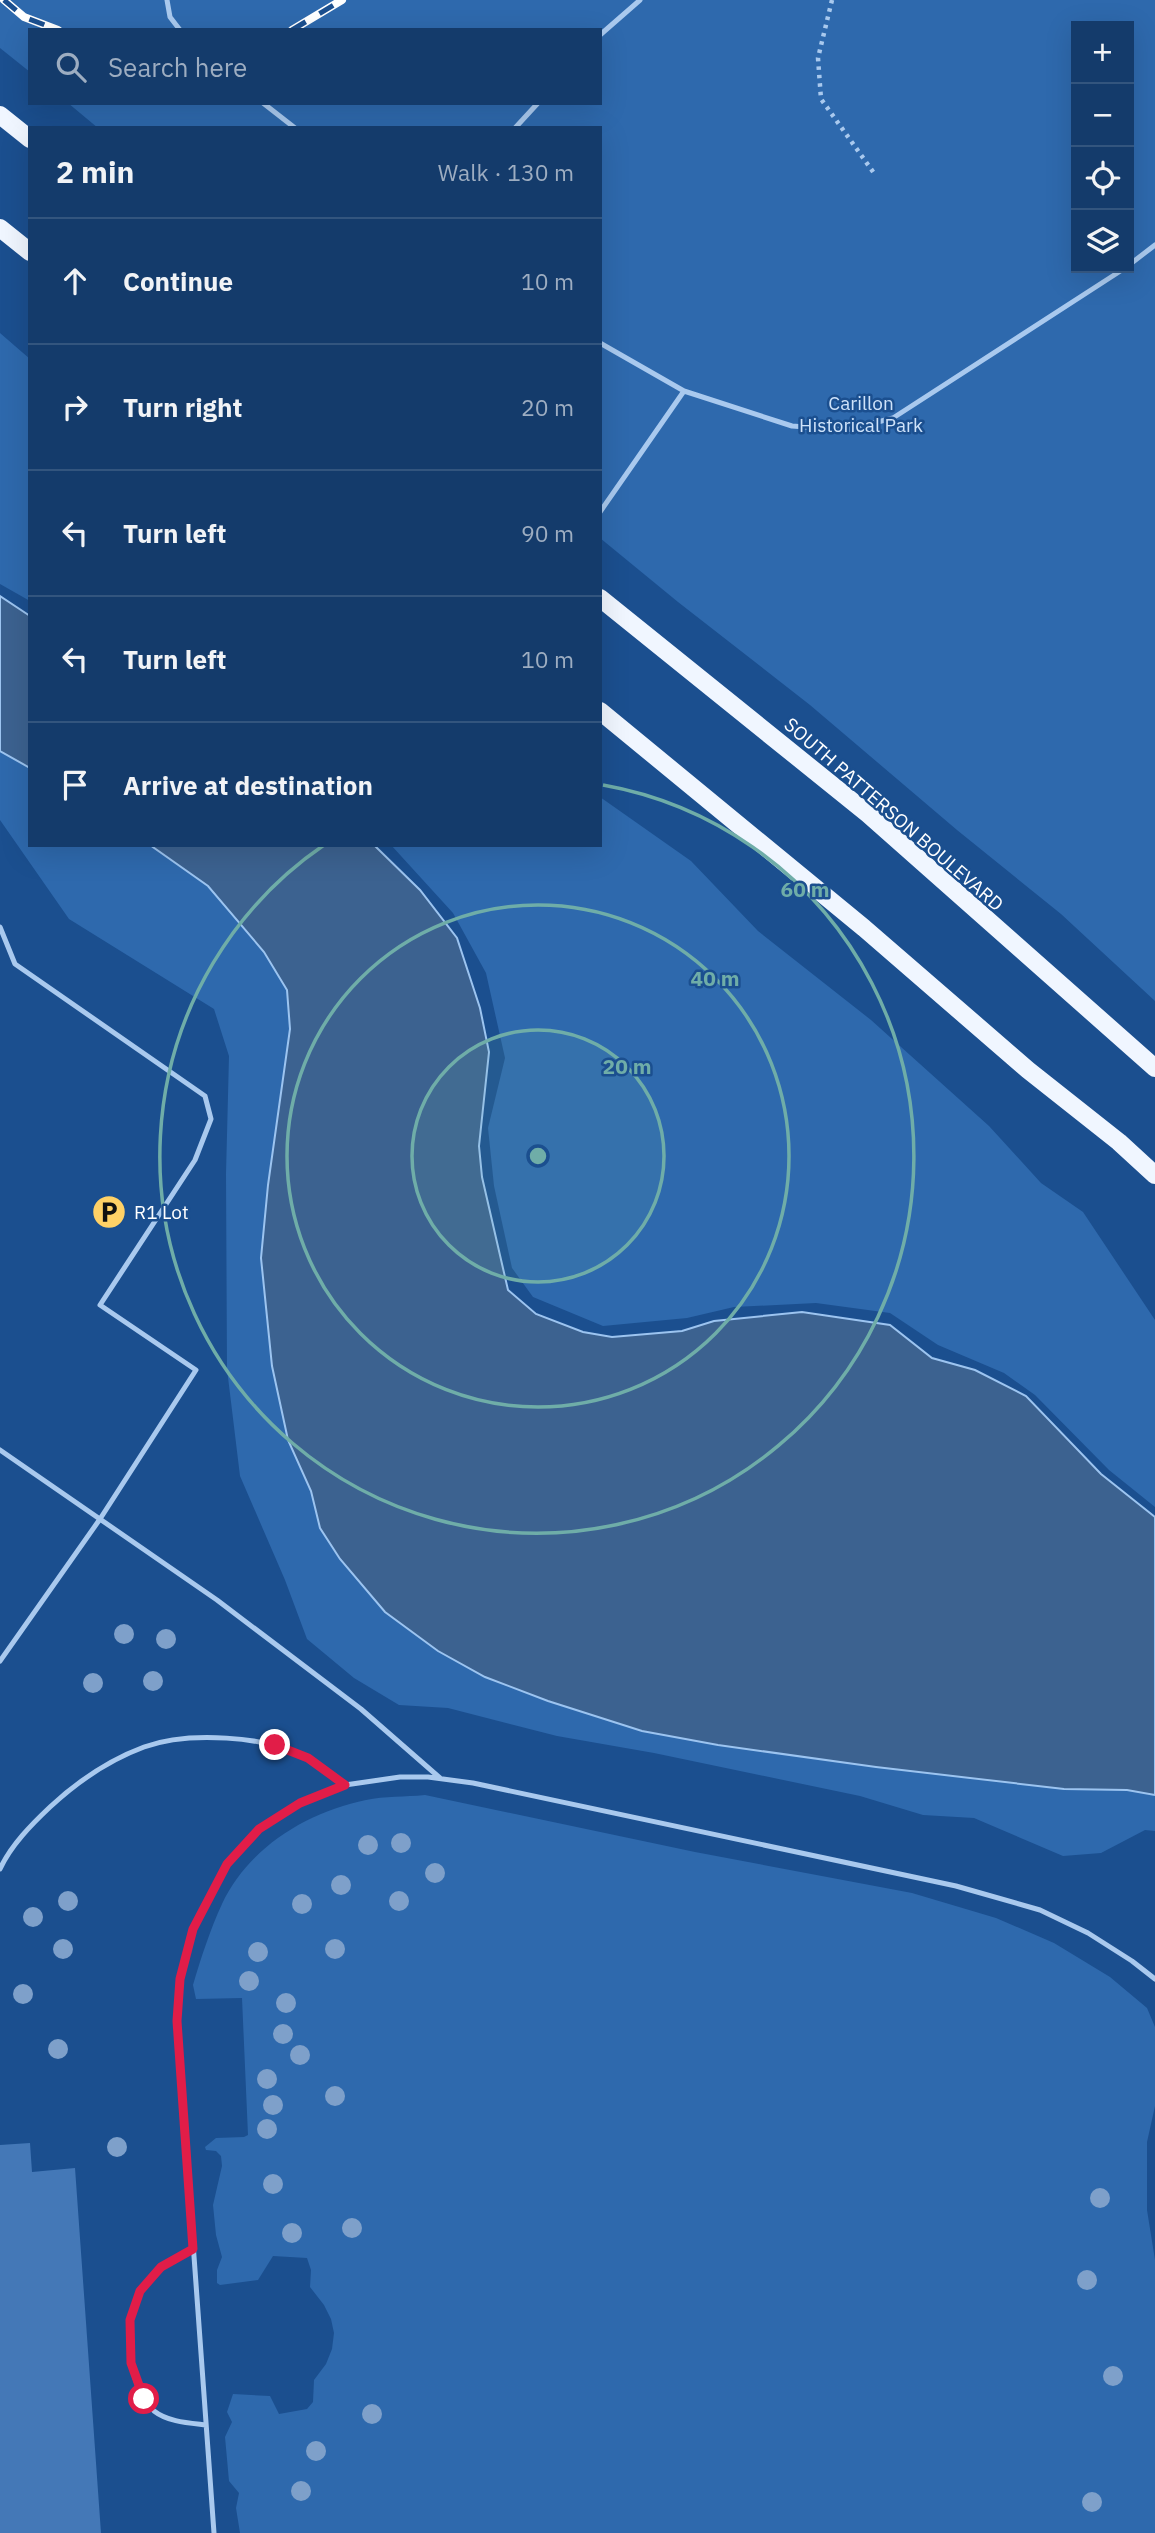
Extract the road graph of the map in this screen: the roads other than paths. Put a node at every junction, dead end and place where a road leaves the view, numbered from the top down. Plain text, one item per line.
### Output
1 (167, 0) edge
2 (640, 0) edge
3 (178, 28) edge
4 (602, 33) edge
5 (266, 105) edge
6 (536, 105) edge
7 (0, 115) edge
8 (292, 126) edge
9 (517, 126) edge
10 (28, 137) edge
11 (0, 228) edge
12 (1155, 245) edge
13 (28, 250) edge
14 (1134, 262) edge
15 (1118, 273) edge
16 (602, 344) edge
17 (684, 391) junction
18 (602, 509) edge
19 (602, 600) edge
20 (602, 713) edge
21 (0, 927) edge
22 (1155, 1068) edge
23 (1155, 1175) edge
24 (0, 1450) edge
25 (100, 1519) junction
26 (0, 1661) edge
27 (440, 1778) junction
28 (345, 1785) junction
29 (0, 1869) edge
30 (1155, 1979) edge
31 (193, 2249) junction
32 (206, 2425) junction
33 (214, 2533) edge

1 - 3 lane
2 - 4 lane
5 - 8 lane
6 - 9 lane
7 - 10 main road
11 - 13 main road
12 - 14 lane
15 - 17 lane
16 - 17 lane
17 - 18 lane
19 - 22 main road, SOUTH PATTERSON BOULEVARD
20 - 23 main road
21 - 25 lane
24 - 25 lane
25 - 26 lane
25 - 27 lane
27 - 28 lane
27 - 30 lane
28 - 29 lane
28 - 31 lane
31 - 32 lane
31 - 32 lane
32 - 33 lane

